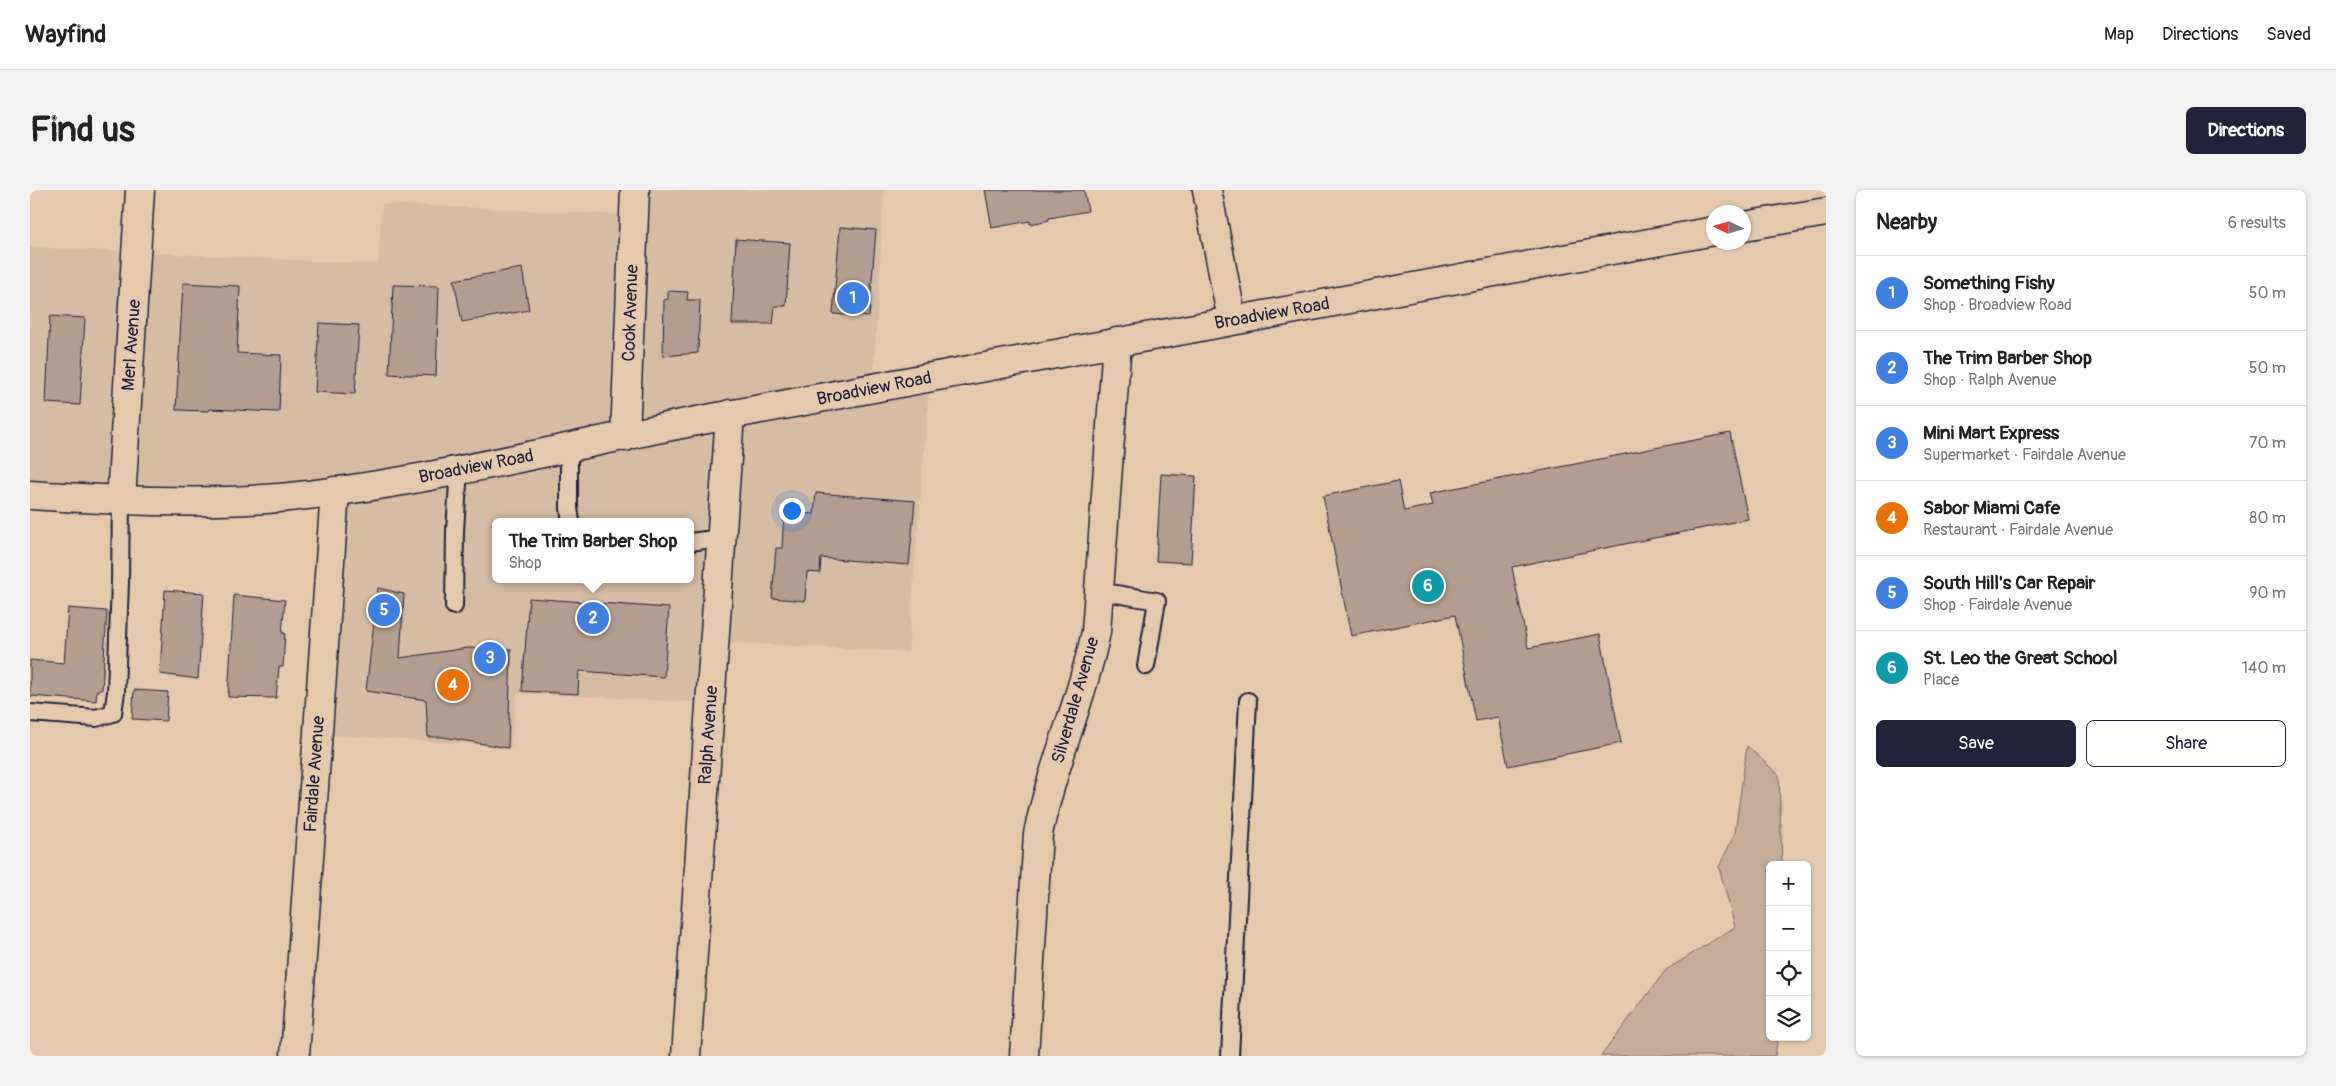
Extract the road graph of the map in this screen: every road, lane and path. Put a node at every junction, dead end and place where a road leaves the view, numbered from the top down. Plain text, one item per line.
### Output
1 (140, 190) edge
2 (634, 190) edge
3 (1207, 190) edge
4 (1826, 212) edge
5 (1751, 225) edge
6 (1706, 232) edge
7 (1232, 320) junction
8 (1117, 342) junction
9 (730, 414) junction
10 (624, 437) junction
11 (570, 447) junction
12 (459, 468) junction
13 (334, 491) junction
14 (30, 495) edge
15 (121, 500) junction
16 (570, 518) edge
17 (721, 538) junction
18 (694, 541) edge
19 (1099, 591) junction
20 (454, 606) dead end
21 (1146, 666) dead end
22 (1248, 701) dead end
23 (30, 713) edge
24 (294, 1056) edge
25 (686, 1056) edge
26 (1024, 1056) edge
27 (1230, 1056) edge

1 - 15 street, Merl Avenue
2 - 10 street, Cook Avenue
3 - 7 street
4 - 5 street
6 - 7 street, Broadview Road
7 - 8 street, Broadview Road
8 - 9 street, Broadview Road
8 - 19 street, Silverdale Avenue
9 - 10 street, Broadview Road
9 - 17 street, Ralph Avenue
10 - 11 street, Broadview Road
11 - 12 street, Broadview Road
11 - 16 lane
12 - 13 street, Broadview Road
12 - 20 lane
13 - 15 street, Broadview Road
13 - 24 street, Fairdale Avenue
14 - 15 street, Broadview Road
15 - 23 lane
17 - 18 lane
17 - 25 street, Ralph Avenue
19 - 21 lane
19 - 26 street, Silverdale Avenue
22 - 27 lane

